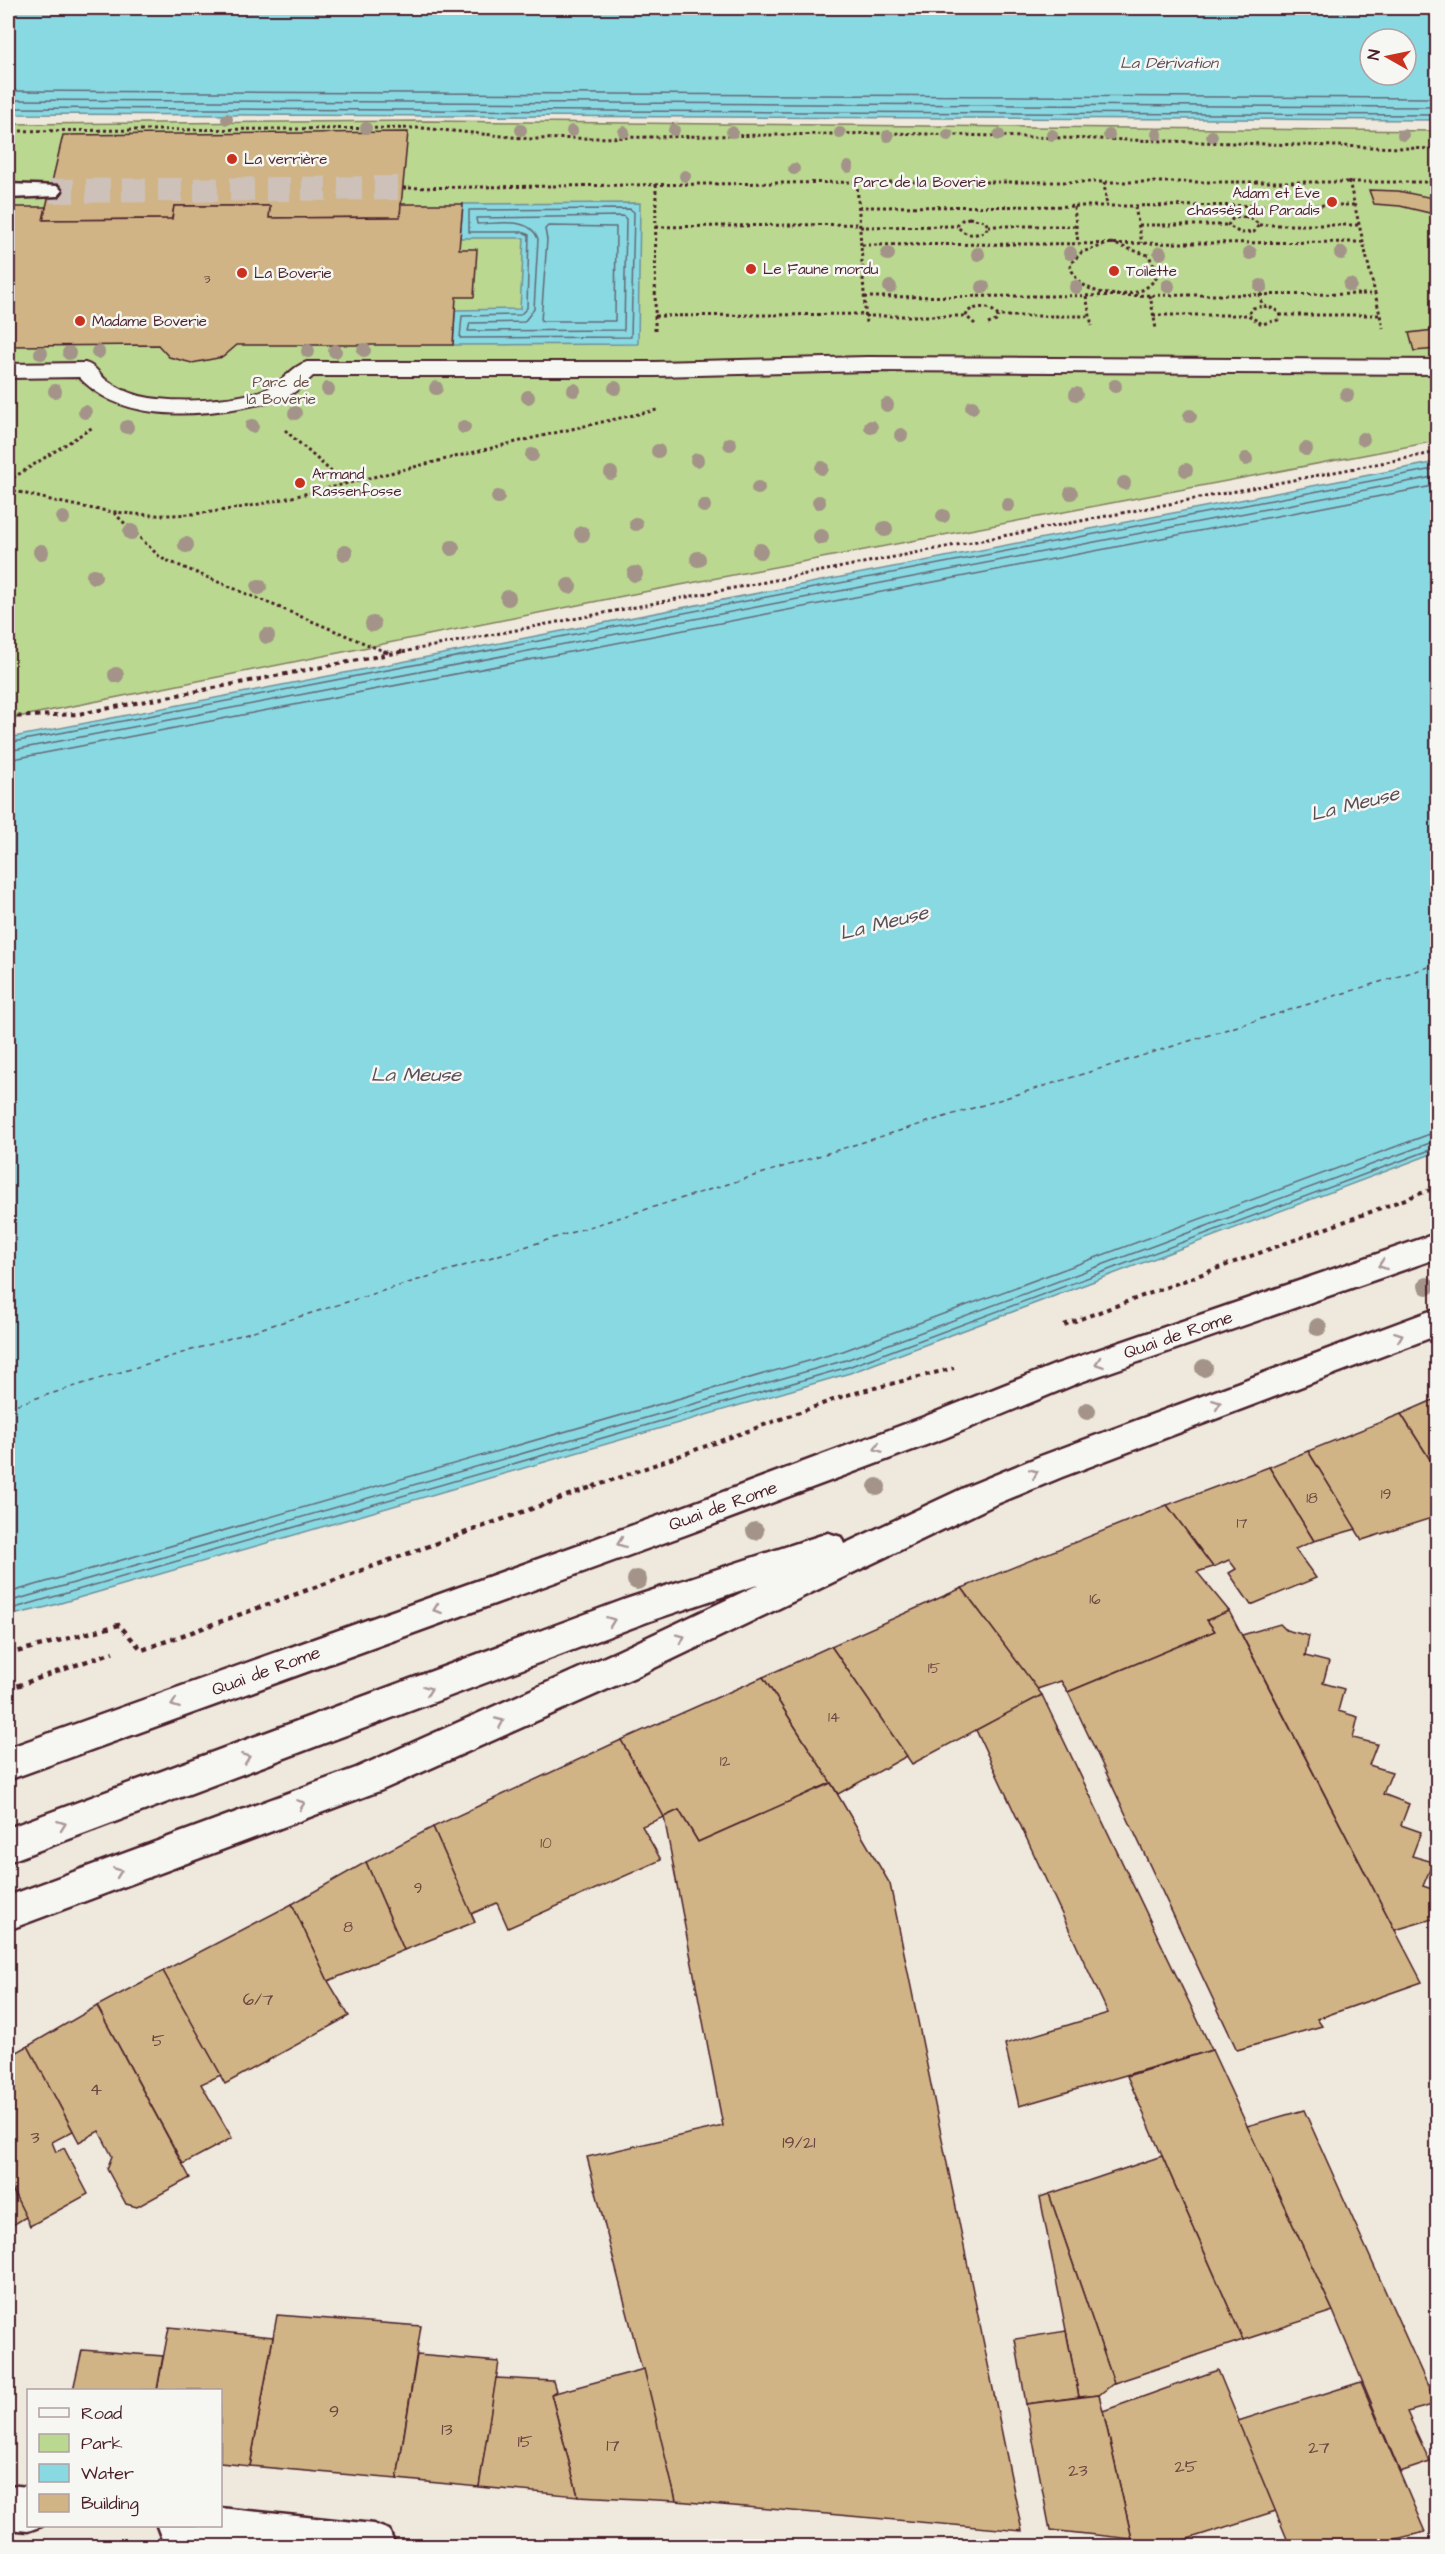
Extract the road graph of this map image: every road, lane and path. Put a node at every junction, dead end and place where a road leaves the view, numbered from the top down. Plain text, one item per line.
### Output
1 (8, 131) edge
2 (1437, 149) edge
3 (1349, 181) junction
4 (858, 182) junction
5 (1104, 182) junction
6 (1437, 182) edge
7 (656, 183) junction
8 (403, 188) tunnel mouth
9 (8, 191) edge
10 (50, 191) tunnel mouth
11 (1354, 205) junction
12 (1239, 206) junction
13 (859, 207) junction
14 (1074, 207) junction
15 (1107, 207) junction
16 (1136, 207) junction
17 (1242, 216) junction
18 (860, 225) junction
19 (1138, 225) junction
20 (1228, 225) junction
21 (1259, 225) junction
22 (1359, 225) junction
23 (957, 226) junction
24 (988, 226) junction
25 (1076, 226) junction
26 (656, 227) junction
27 (1245, 233) junction
28 (1363, 242) junction
29 (1078, 243) junction
30 (1111, 243) junction
31 (1142, 243) junction
32 (1247, 243) junction
33 (862, 245) junction
34 (1260, 294) junction
35 (1375, 294) junction
36 (1150, 295) junction
37 (980, 296) junction
38 (1086, 296) junction
39 (1118, 296) junction
40 (864, 297) junction
41 (1262, 306) junction
42 (981, 307) junction
43 (865, 315) junction
44 (1153, 315) junction
45 (1248, 315) junction
46 (1280, 315) junction
47 (1380, 315) junction
48 (655, 316) junction
49 (966, 316) junction
50 (998, 316) junction
51 (1090, 316) junction
52 (866, 327) dead end
53 (1093, 336) dead end
54 (1157, 336) dead end
55 (1385, 336) dead end
56 (1437, 367) edge
57 (655, 369) junction
58 (8, 371) edge
59 (250, 399) junction
60 (134, 401) junction
61 (666, 408) dead end
62 (655, 410) junction
63 (1437, 452) edge
64 (8, 481) edge
65 (345, 484) junction
66 (8, 489) edge
67 (114, 513) junction
68 (391, 654) junction
69 (8, 717) edge
70 (1437, 1186) edge
71 (1437, 1245) edge
72 (1437, 1321) edge
73 (1055, 1329) dead end
74 (958, 1367) dead end
75 (980, 1496) junction
76 (113, 1652) dead end
77 (8, 1654) edge
78 (8, 1689) edge
79 (8, 1764) edge
80 (8, 1845) edge
81 (8, 1913) edge
82 (8, 2507) edge
83 (27, 2509) edge
84 (188, 2527) edge
85 (373, 2547) edge

1 - 2 path
3 - 5 path, Parc de la Boverie
3 - 6 path, Parc de la Boverie
3 - 11 path
4 - 5 path, Parc de la Boverie
4 - 7 path, Parc de la Boverie
4 - 13 path
5 - 15 path
7 - 8 path, Parc de la Boverie
7 - 26 path
9 - 10 main road
11 - 12 path
11 - 22 path
12 - 16 path
12 - 17 path
13 - 14 path
13 - 18 path
14 - 15 path
14 - 25 path
15 - 16 path
16 - 19 path
17 - 20 path
17 - 21 path
18 - 23 path
18 - 26 path
18 - 33 path
19 - 20 path
19 - 31 path
20 - 27 path
21 - 22 path
21 - 27 path
22 - 28 path
23 - 24 path
23 - 24 path
24 - 25 path
25 - 29 path
26 - 48 path
27 - 32 path
28 - 32 path
28 - 35 path
29 - 30 path
29 - 33 path
30 - 31 path
30 - 39 path
30 - 39 path
31 - 32 path
33 - 40 path
34 - 35 path
34 - 36 path
34 - 41 path
35 - 47 path
36 - 39 path
36 - 44 path
37 - 38 path
37 - 40 path
37 - 42 path
38 - 39 path
38 - 51 path
40 - 43 path
41 - 45 path
41 - 46 path
42 - 49 path
42 - 50 path
43 - 48 path
43 - 49 path
43 - 52 path
44 - 45 path
44 - 54 path
45 - 46 path
46 - 47 path
47 - 55 path
48 - 57 path
49 - 50 path
50 - 51 path
51 - 53 path
56 - 57 lane
57 - 59 lane
57 - 62 path
58 - 60 lane
59 - 60 lane
59 - 65 path
60 - 64 path
61 - 62 path
62 - 65 path
63 - 68 path
65 - 67 path
66 - 67 path
67 - 68 path
68 - 69 path
70 - 73 path
71 -> 79 main road, Quai de Rome
75 -> 72 main road
74 - 77 path
80 -> 75 main road
81 -> 75 main road
76 - 78 path
82 - 83 main road
84 - 85 main road

